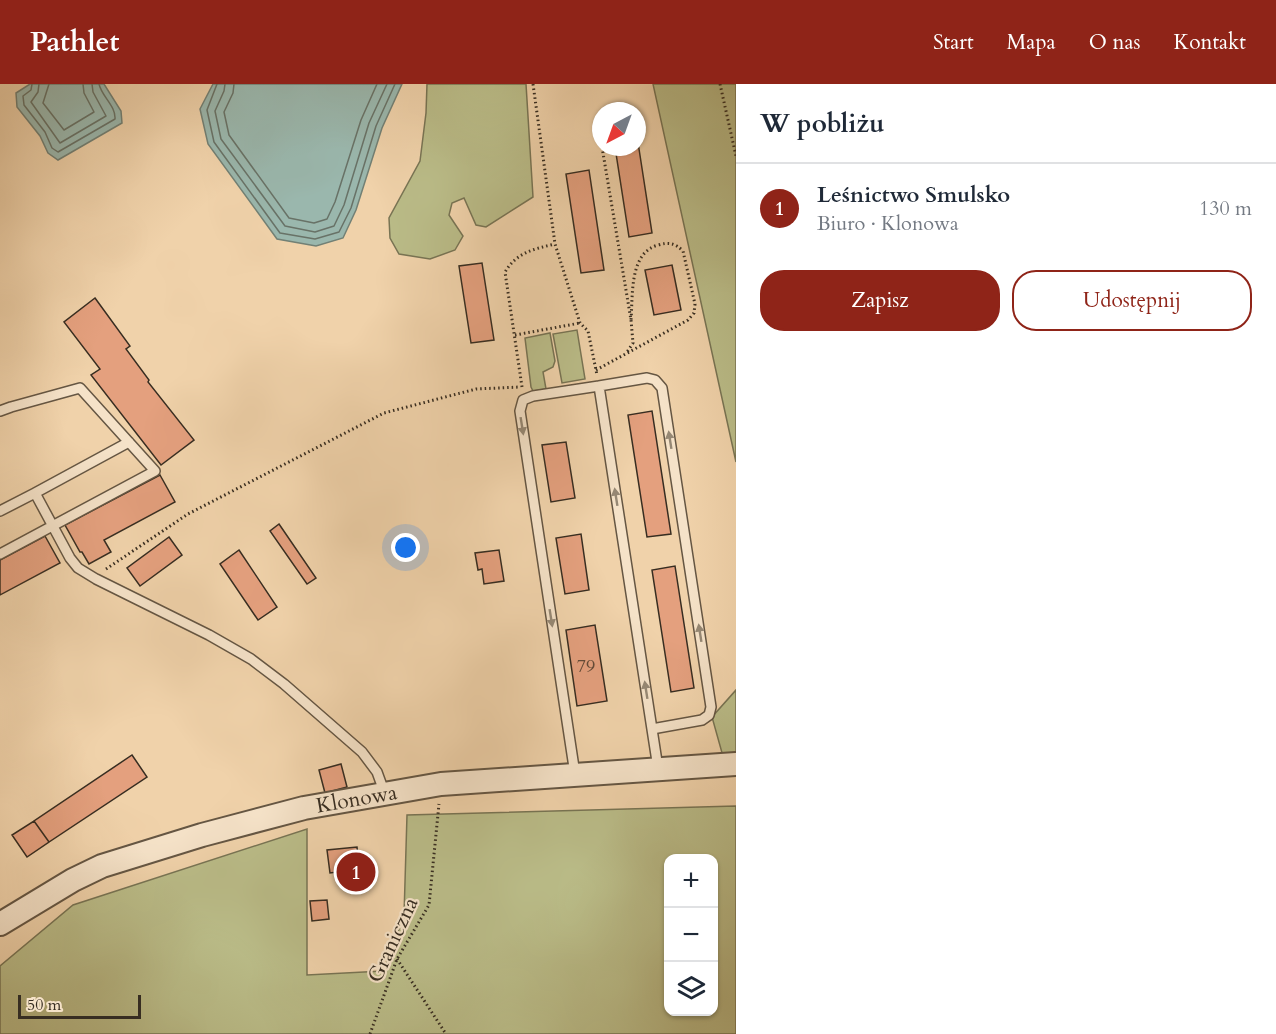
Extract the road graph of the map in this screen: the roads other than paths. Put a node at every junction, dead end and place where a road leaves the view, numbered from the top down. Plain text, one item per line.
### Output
1 (599, 386) junction
2 (0, 411) edge
3 (129, 442) junction
4 (35, 493) junction
5 (0, 511) edge
6 (53, 526) junction
7 (1, 552) edge
8 (652, 729) junction
9 (736, 764) edge
10 (658, 768) junction
11 (575, 774) junction
12 (385, 794) junction
13 (0, 924) edge

8 -> 1 lane
8 -> 1 lane
1 -> 11 lane
2 - 3 lane
3 - 4 lane
3 - 6 lane
4 - 5 lane
4 - 6 lane
6 - 7 lane
6 - 12 lane
8 - 10 lane
9 - 10 street, Klonowa
10 - 11 street, Klonowa
11 - 12 street, Klonowa
12 - 13 street, Klonowa

